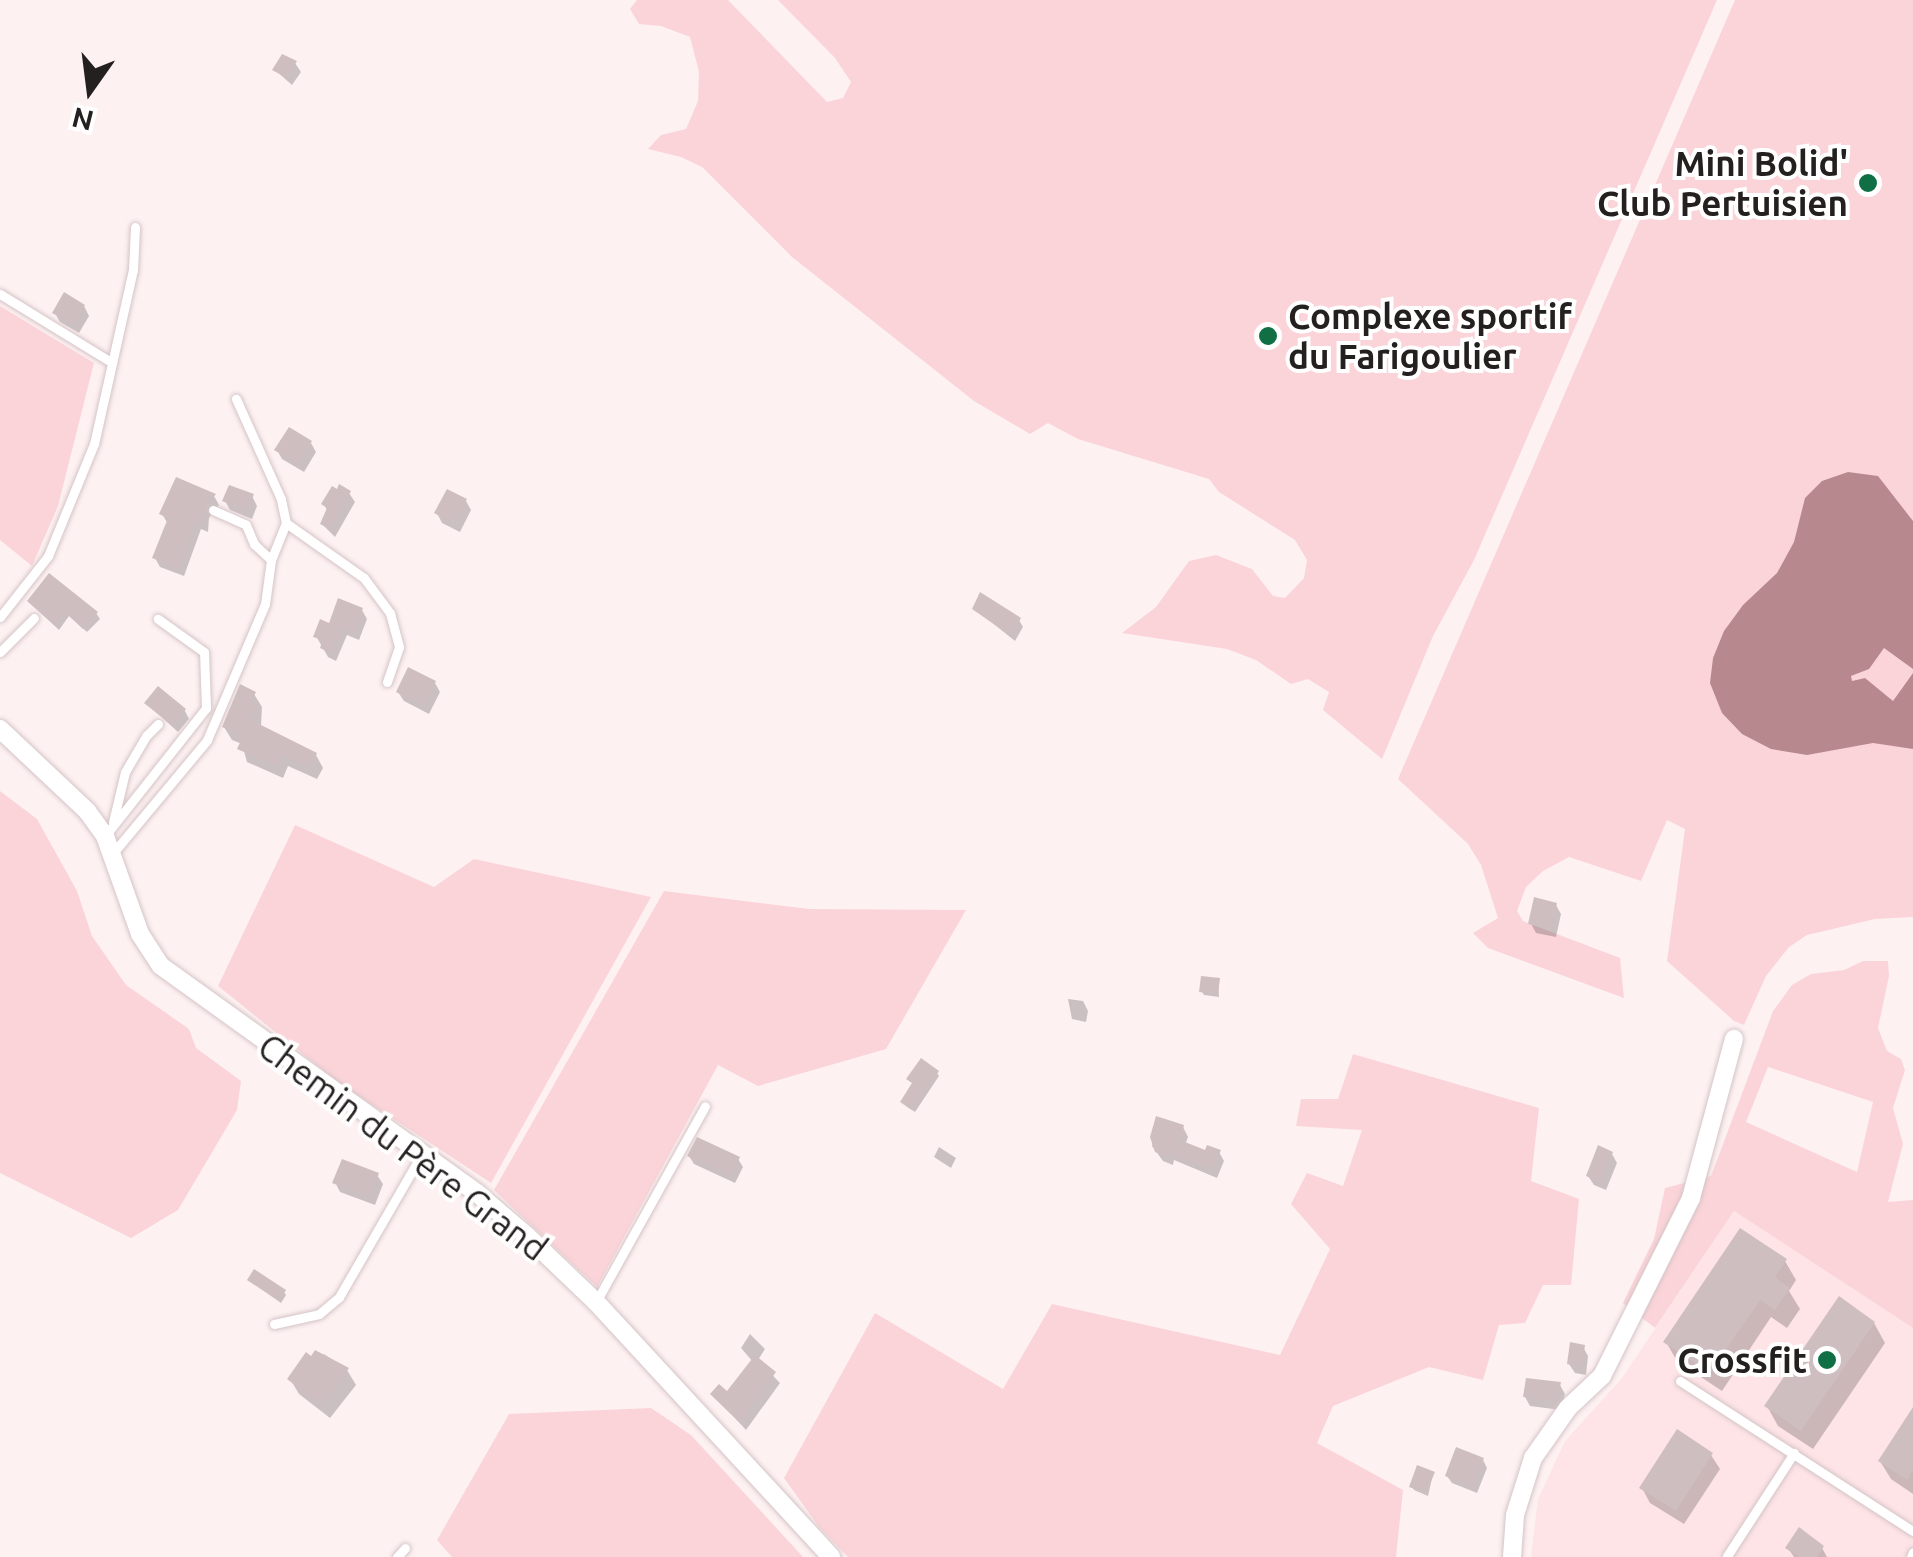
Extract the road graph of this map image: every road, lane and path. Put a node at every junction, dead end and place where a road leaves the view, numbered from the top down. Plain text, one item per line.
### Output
1 (135, 228) dead end
2 (0, 294) edge
3 (111, 362) junction
4 (236, 399) dead end
5 (213, 510) dead end
6 (286, 523) junction
7 (271, 560) junction
8 (0, 617) edge
9 (34, 618) dead end
10 (158, 619) dead end
11 (0, 652) edge
12 (387, 682) dead end
13 (158, 724) dead end
14 (0, 729) edge
15 (110, 838) junction
16 (1734, 1039) dead end
17 (705, 1106) dead end
18 (422, 1154) junction
19 (596, 1302) junction
20 (274, 1324) dead end
21 (1680, 1381) dead end
22 (1794, 1454) junction
23 (1913, 1531) edge
24 (405, 1548) dead end
25 (1727, 1556) edge
26 (396, 1557) edge
27 (831, 1557) edge
28 (1512, 1557) edge

1 - 3 lane
2 - 3 lane
3 - 8 lane
4 - 6 lane
5 - 7 lane
6 - 7 lane
6 - 12 lane
7 - 15 lane
9 - 11 lane
10 - 15 lane
13 - 15 lane
14 - 15 street, Chemin du Père Grand
15 - 18 street, Chemin du Père Grand
16 - 28 street
17 - 19 lane
18 - 19 street, Chemin du Père Grand
18 - 20 lane
19 - 27 street, Chemin du Père Grand
21 - 22 lane
22 - 23 lane
22 - 25 lane
24 - 26 lane

